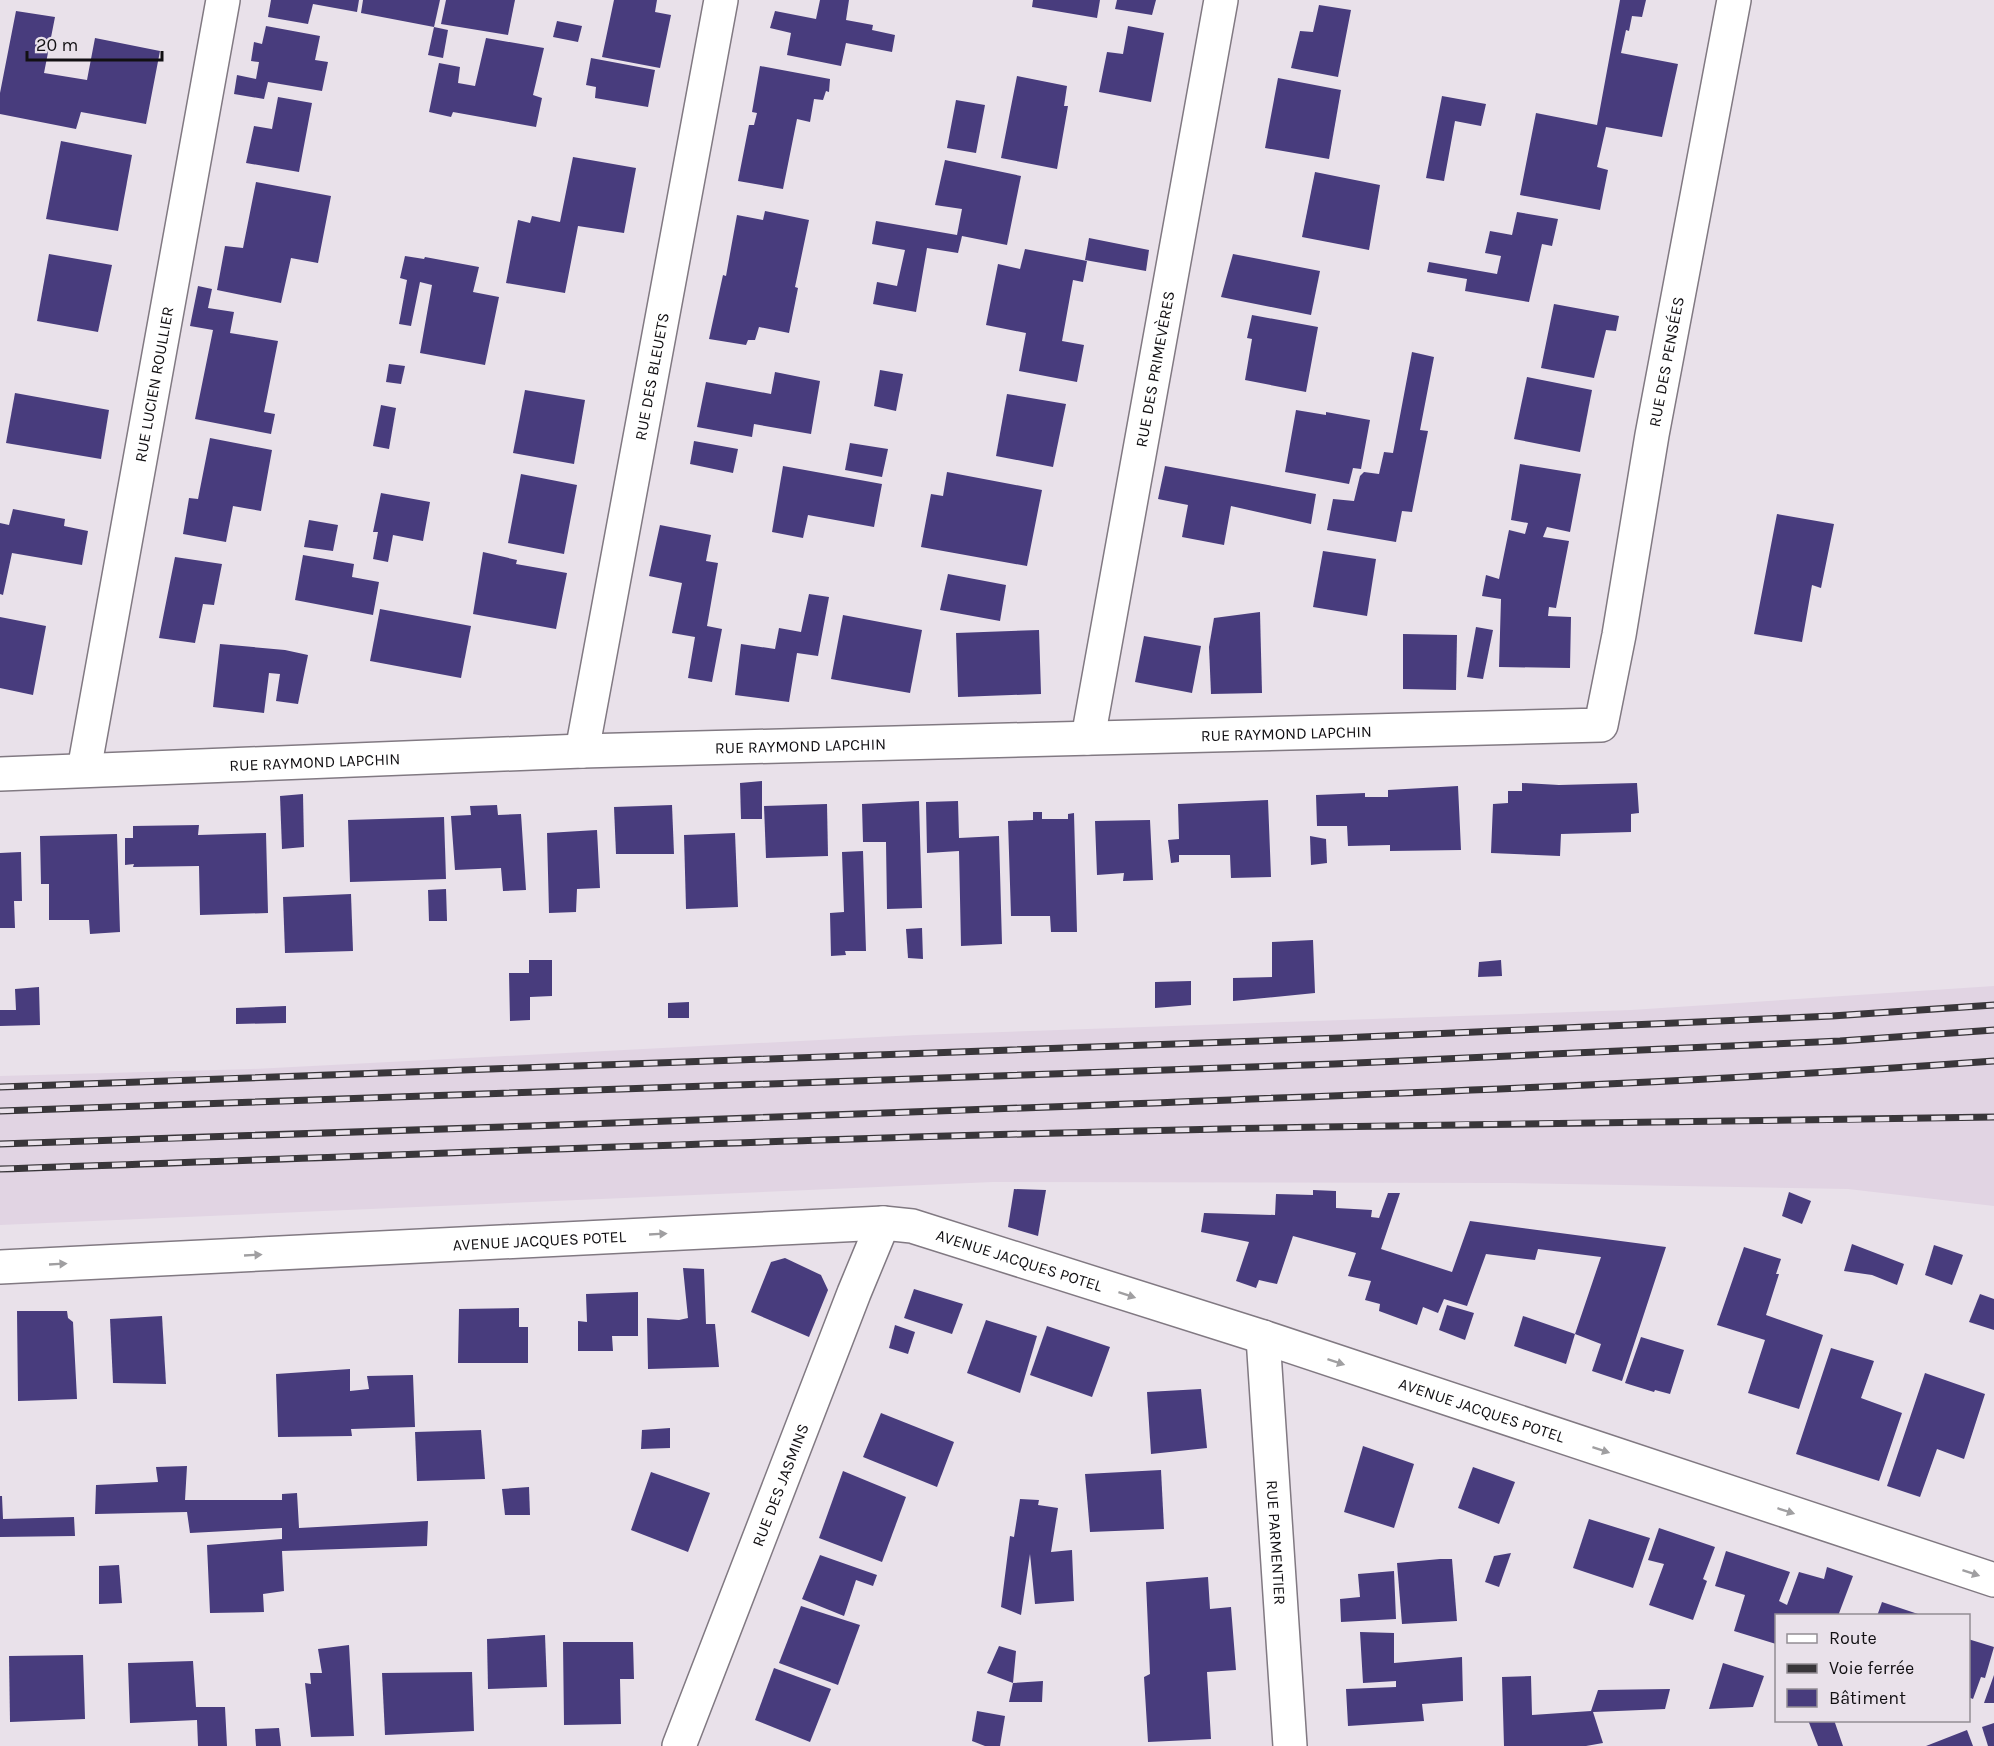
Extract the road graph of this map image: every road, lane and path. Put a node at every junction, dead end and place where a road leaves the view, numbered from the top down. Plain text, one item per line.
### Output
1 (223, 0) edge
2 (721, 0) edge
3 (1221, 0) edge
4 (1734, 0) edge
5 (1601, 725) joint
6 (1088, 738) junction
7 (582, 752) junction
8 (84, 770) junction
9 (0, 774) edge
10 (883, 1223) junction
11 (0, 1267) edge
12 (1263, 1337) junction
13 (1994, 1580) edge
14 (679, 1746) edge
15 (1290, 1746) edge

1 - 8 street, RUE LUCIEN ROULLIER
2 - 7 street, RUE DES BLEUETS
3 - 6 street, RUE DES PRIMEVÈRES
4 - 5 street, RUE DES PENSÉES
5 - 6 street, RUE RAYMOND LAPCHIN
6 - 7 street, RUE RAYMOND LAPCHIN
7 - 8 street, RUE RAYMOND LAPCHIN
8 - 9 street, RUE RAYMOND LAPCHIN
11 -> 10 street, AVENUE JACQUES POTEL
10 -> 12 street, AVENUE JACQUES POTEL
10 - 14 street, RUE DES JASMINS
12 -> 13 street, AVENUE JACQUES POTEL
12 - 15 street, RUE PARMENTIER

